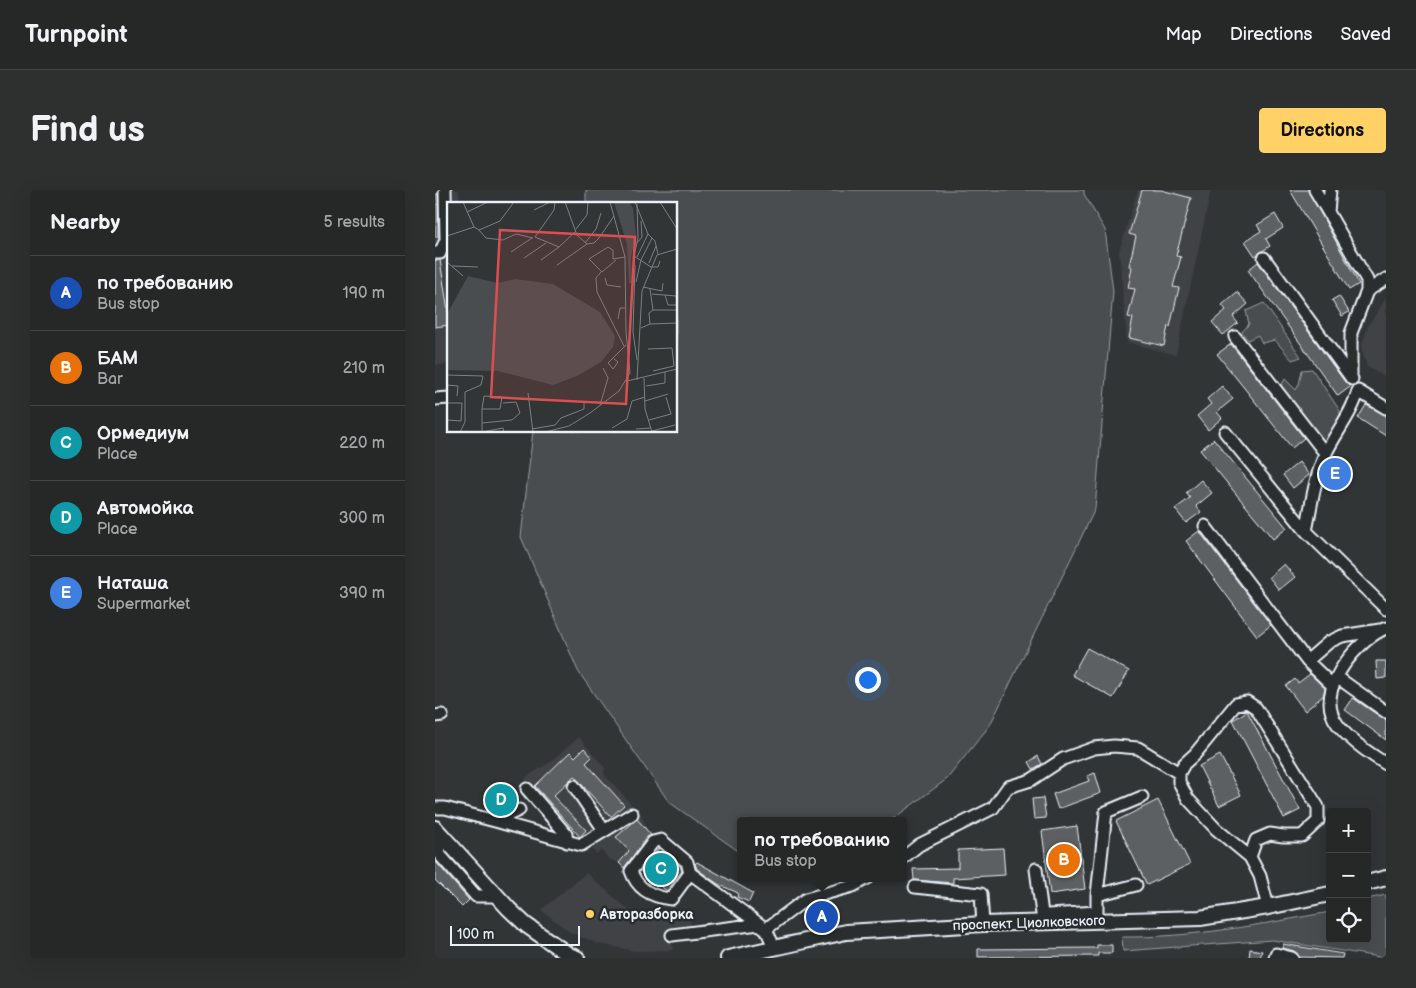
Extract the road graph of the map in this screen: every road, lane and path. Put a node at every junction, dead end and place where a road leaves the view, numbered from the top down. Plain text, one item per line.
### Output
1 (445, 190) edge
2 (1315, 190) edge
3 (1330, 190) edge
4 (1328, 212) junction
5 (435, 253) edge
6 (1265, 258) dead end
7 (1386, 279) edge
8 (1367, 291) junction
9 (1235, 337) dead end
10 (1351, 378) junction
11 (1358, 391) junction
12 (1386, 408) edge
13 (1225, 432) dead end
14 (1325, 453) junction
15 (1205, 526) dead end
16 (1306, 531) junction
17 (1386, 609) edge
18 (1384, 629) edge
19 (1307, 661) junction
20 (1335, 682) junction
21 (1386, 712) edge
22 (1386, 764) edge
23 (1179, 773) junction
24 (574, 786) dead end
25 (527, 789) dead end
26 (1142, 797) dead end
27 (435, 808) edge
28 (519, 810) dead end
29 (632, 814) dead end
30 (495, 821) junction
31 (437, 830) edge
32 (604, 830) junction
33 (567, 842) junction
34 (907, 855) edge
35 (1250, 857) junction
36 (1036, 869) dead end
37 (690, 873) junction
38 (1386, 878) edge
39 (860, 882) edge
40 (1371, 883) edge
41 (1136, 885) dead end
42 (915, 887) dead end
43 (1097, 895) junction
44 (1326, 895) edge
45 (1268, 907) junction
46 (1097, 917) junction
47 (983, 924) junction
48 (762, 926) junction
49 (672, 935) dead end
50 (774, 947) junction
51 (572, 957) edge
52 (728, 958) edge
53 (1275, 958) edge
54 (1292, 958) edge

1 - 5 street
2 - 4 street
3 - 4 street
4 - 8 street
6 - 10 street
7 - 8 street
8 - 10 street
9 - 14 street
10 - 11 street
11 - 12 street
11 - 14 street
13 - 16 street
14 - 16 street
15 - 19 street
16 - 17 street
18 - 19 street
18 - 20 street
19 - 20 street
20 - 21 street
20 - 22 street
23 - 34 street
23 - 35 street
23 - 35 street
24 - 32 street
25 - 33 street
26 - 43 street
27 - 30 street
28 - 30 street
29 - 32 street
30 - 33 street
31 - 51 main road
32 - 33 street
35 - 45 street
36 - 46 street
37 - 37 street
37 - 48 street
38 - 40 main road
39 - 48 street
41 - 43 street
42 - 47 street
43 - 46 street
44 - 45 main road, проспект Циолковского
45 - 46 main road, проспект Циолковского
46 - 47 main road, проспект Циолковского
47 - 50 main road, проспект Циолковского
48 - 49 street
48 - 50 street
50 - 52 main road, проспект Циолковского
53 - 54 street

